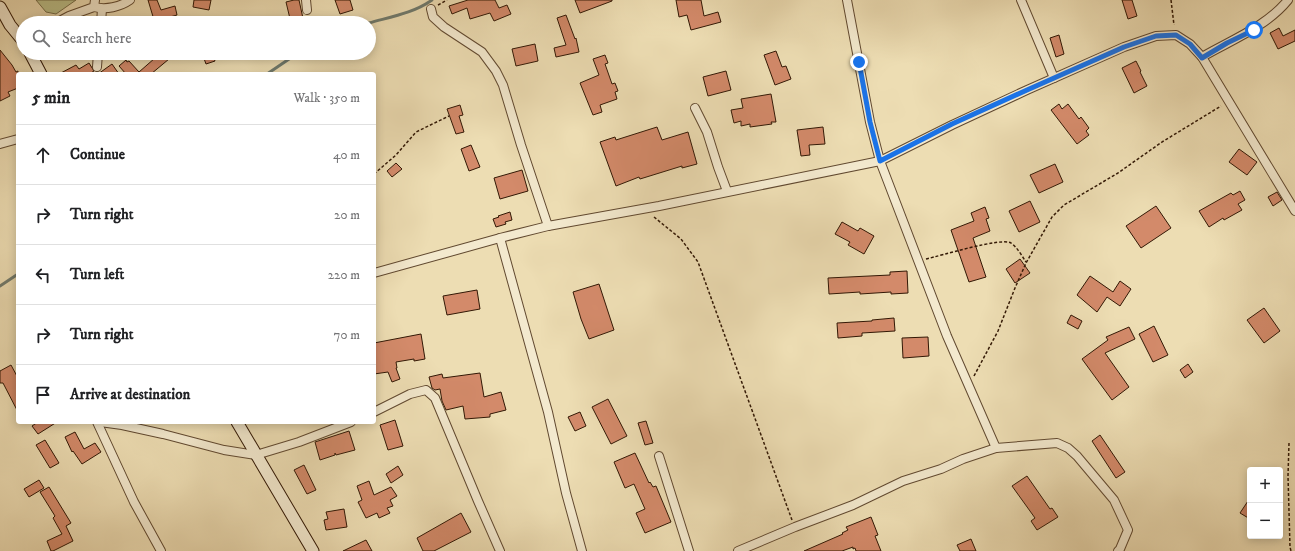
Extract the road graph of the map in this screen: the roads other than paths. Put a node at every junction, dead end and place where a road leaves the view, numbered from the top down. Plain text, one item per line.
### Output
1 (130, 0) edge
2 (306, 0) edge
3 (847, 0) edge
4 (1021, 0) edge
5 (1288, 0) edge
6 (97, 5) edge
7 (0, 7) edge
8 (431, 9) dead end
9 (307, 10) dead end
10 (69, 16) edge
11 (99, 16) edge
12 (16, 32) edge
13 (1202, 58) junction
14 (34, 60) edge
15 (98, 60) edge
16 (97, 67) dead end
17 (40, 72) edge
18 (1054, 78) junction
19 (695, 108) dead end
20 (16, 140) edge
21 (0, 144) edge
22 (880, 161) junction
23 (726, 191) junction
24 (1295, 211) edge
25 (548, 226) junction
26 (500, 238) junction
27 (376, 272) edge
28 (376, 411) edge
29 (100, 424) edge
30 (114, 424) edge
31 (238, 424) edge
32 (346, 424) edge
33 (996, 448) junction
34 (256, 455) junction
35 (659, 456) dead end
36 (161, 551) edge
37 (313, 551) edge
38 (500, 551) edge
39 (582, 551) edge
40 (689, 551) edge
41 (738, 551) edge
42 (1118, 551) edge

1 - 6 street
2 - 9 street
3 - 22 street
4 - 18 street
5 - 13 street
6 - 10 street
6 - 11 street
7 - 12 street
8 - 25 street
13 - 18 street
13 - 24 street
14 - 17 street
15 - 16 street
18 - 22 street
19 - 23 street
20 - 21 street
22 - 23 street
22 - 33 street
23 - 25 street
25 - 26 street
26 - 27 street
26 - 39 street
28 - 38 street
29 - 36 street
30 - 34 street
31 - 34 street
32 - 34 street
33 - 41 street
33 - 42 street
34 - 37 street
35 - 40 street

